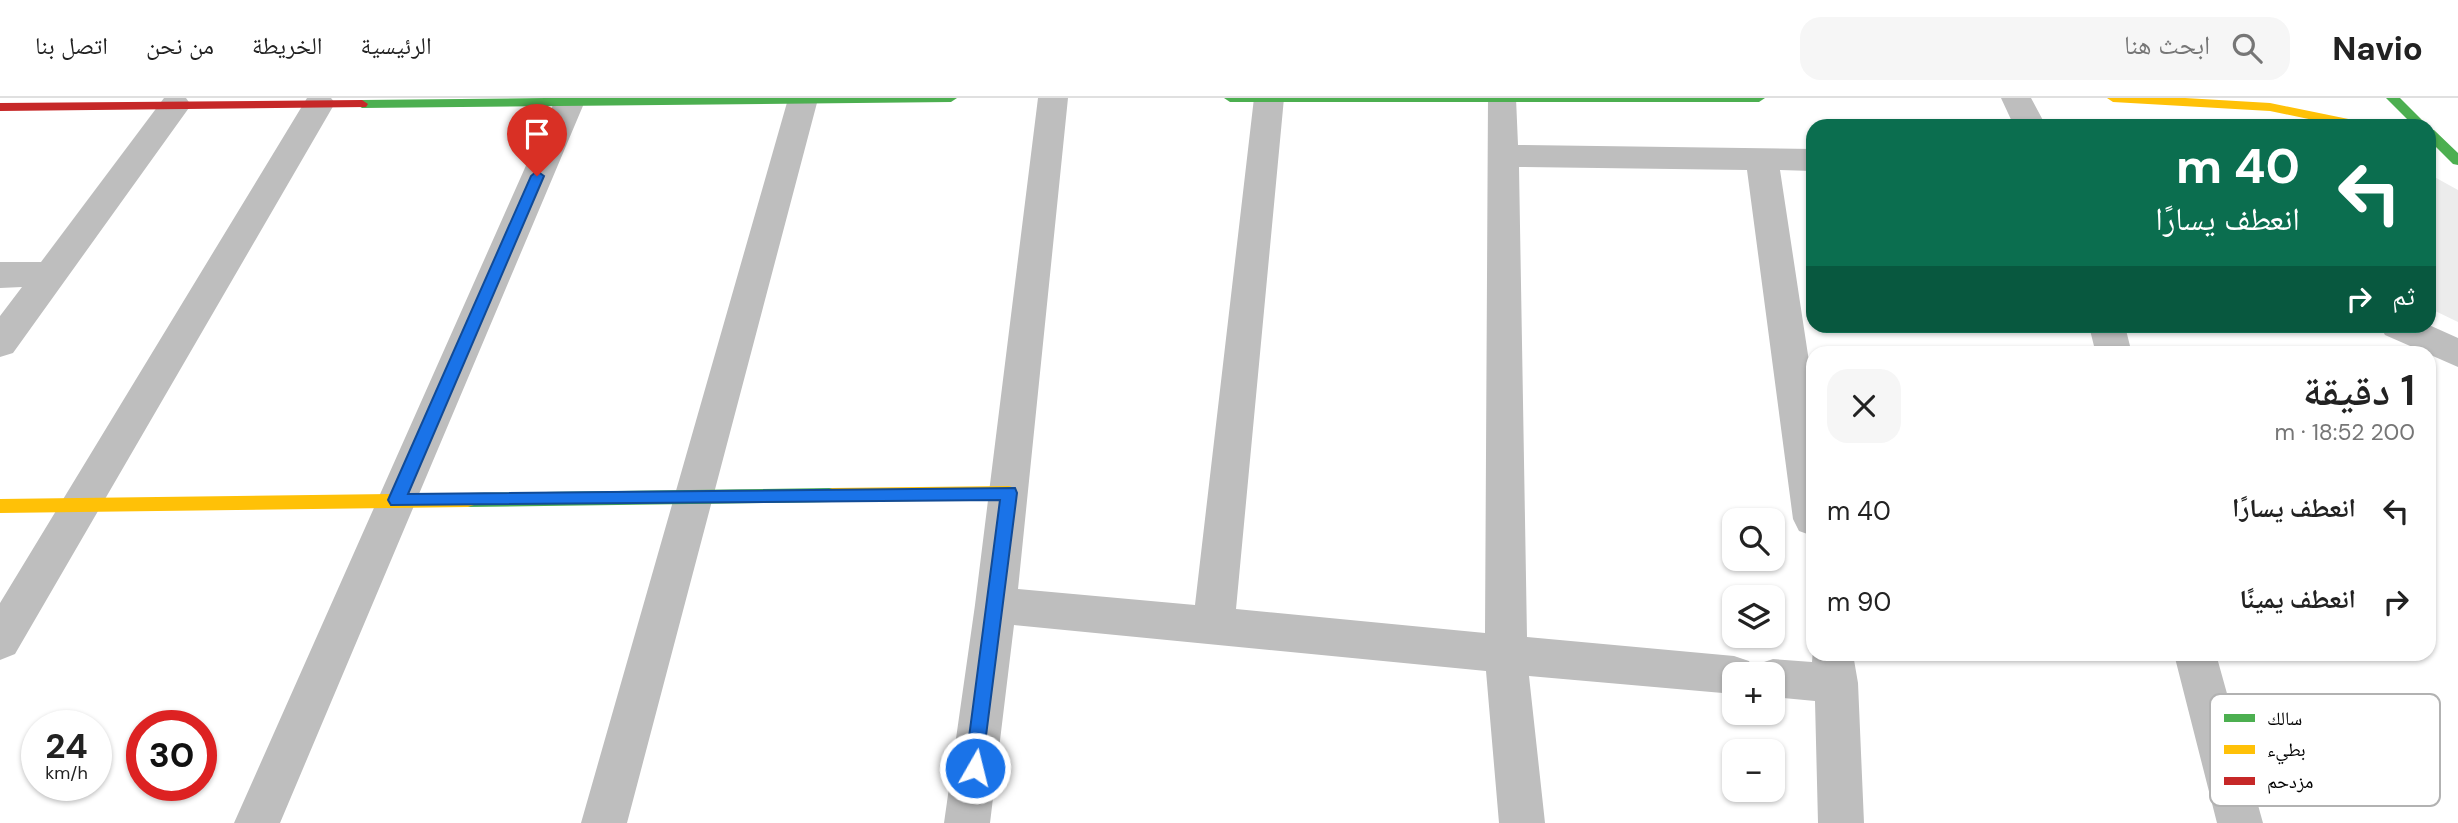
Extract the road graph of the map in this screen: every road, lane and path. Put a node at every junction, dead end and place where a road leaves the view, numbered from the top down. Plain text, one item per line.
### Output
1 (951, 98) edge
2 (1053, 98) edge
3 (1230, 98) edge
4 (1269, 98) edge
5 (1759, 98) edge
6 (2016, 98) edge
7 (2113, 98) edge
8 (2392, 98) edge
9 (803, 99) edge
10 (2219, 99) edge
11 (1502, 100) junction
12 (570, 101) junction
13 (127, 102) edge
14 (178, 102) edge
15 (318, 103) junction
16 (0, 107) edge
17 (2026, 119) edge
18 (2336, 119) edge
19 (2414, 119) edge
20 (2436, 140) edge
21 (2436, 154) edge
22 (1504, 156) junction
23 (1762, 158) junction
24 (1806, 160) edge
25 (2458, 163) edge
26 (49, 274) junction
27 (0, 275) edge
28 (2414, 333) edge
29 (0, 343) edge
30 (2458, 353) edge
31 (1806, 469) edge
32 (1009, 493) junction
33 (695, 497) junction
34 (397, 500) junction
35 (79, 505) junction
36 (0, 506) edge
37 (996, 605) junction
38 (1214, 624) junction
39 (0, 641) edge
40 (1506, 657) junction
41 (2197, 661) edge
42 (1834, 669) edge
43 (1722, 674) edge
44 (1785, 676) edge
45 (2210, 710) edge
46 (2235, 806) edge
47 (257, 823) edge
48 (604, 823) edge
49 (967, 823) edge
50 (1522, 823) edge
51 (1841, 823) edge
52 (2240, 823) edge

1 - 9 main road
2 - 32 street
3 - 4 main road
4 - 11 main road
4 - 38 street
5 - 11 main road
6 - 17 street
7 - 10 main road
8 - 19 main road
9 - 12 main road
9 - 33 street
10 - 18 main road
11 - 22 street
12 - 15 main road
12 - 34 street
13 - 14 main road
13 - 16 main road
14 - 15 main road
14 - 26 street
15 - 35 street
20 - 25 main road
21 - 25 main road
22 - 23 street
22 - 40 street
23 - 24 street
23 - 31 street
26 - 27 street
26 - 29 street
28 - 30 street
32 - 33 main road
32 - 37 street
33 - 34 main road
33 - 48 street
34 - 35 main road
34 - 47 street
35 - 36 main road
35 - 39 street
37 - 38 street
37 - 49 street
38 - 40 street
40 - 43 street
40 - 50 street
41 - 45 street
42 - 44 street
42 - 51 street
46 - 52 street

